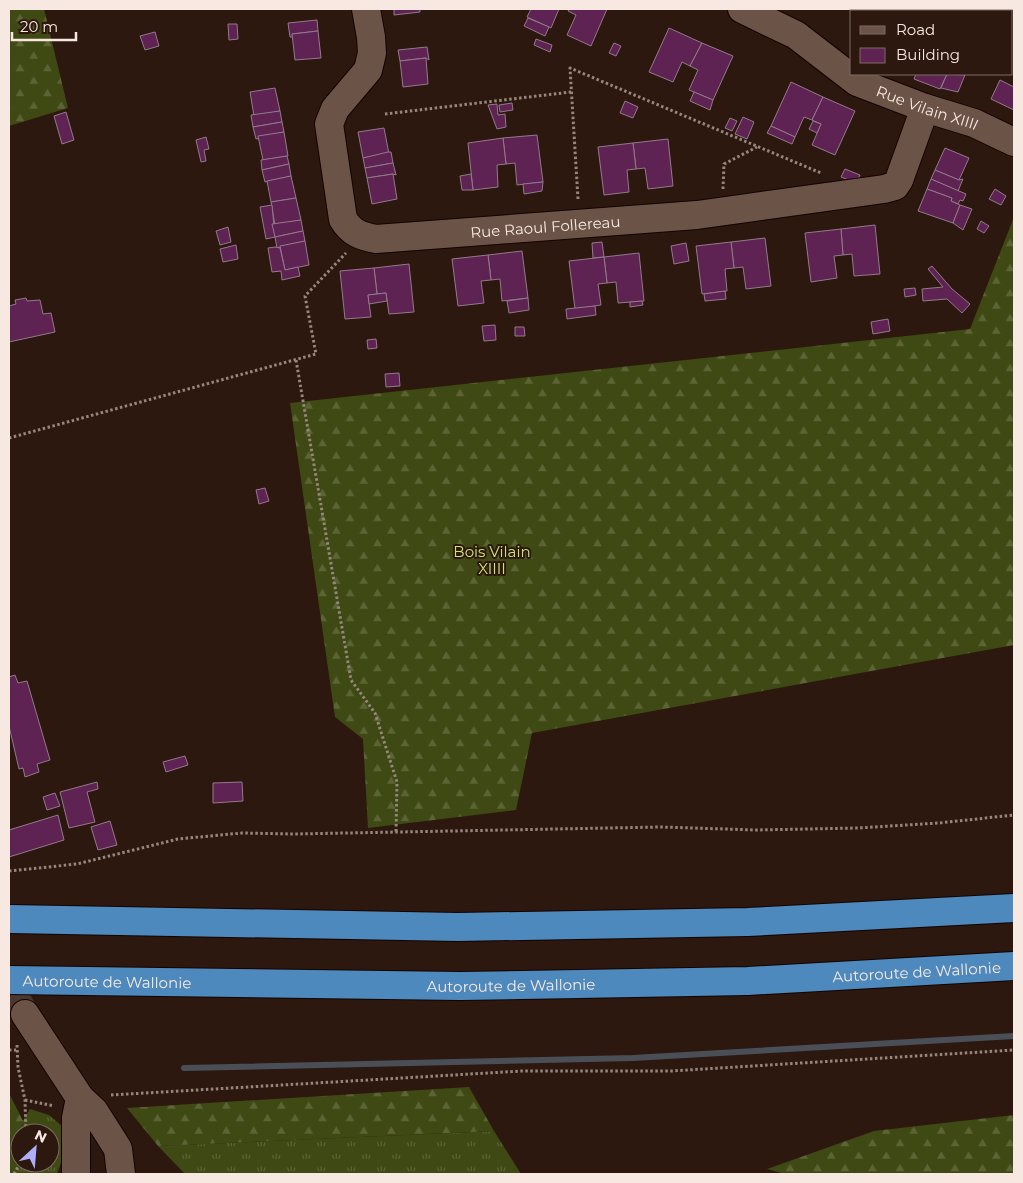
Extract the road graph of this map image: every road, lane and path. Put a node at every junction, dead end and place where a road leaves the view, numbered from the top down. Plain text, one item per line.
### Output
1 (366, 9) edge
2 (742, 9) edge
3 (571, 92) junction
4 (926, 108) junction
5 (385, 114) dead end
6 (1014, 142) edge
7 (757, 146) junction
8 (829, 176) dead end
9 (723, 192) dead end
10 (580, 224) junction
11 (362, 236) junction
12 (296, 360) junction
13 (9, 438) edge
14 (1014, 815) edge
15 (396, 832) junction
16 (9, 871) edge
17 (1014, 908) edge
18 (9, 919) edge
19 (1014, 966) edge
20 (9, 980) edge
21 (25, 1014) tunnel mouth
22 (9, 1050) edge
23 (1014, 1050) edge
24 (80, 1098) junction
25 (26, 1123) edge
26 (76, 1174) edge
27 (121, 1174) edge

1 - 11 street
2 - 4 street, Rue Vilain XIIII
3 - 5 path
3 - 7 path
3 - 10 path
4 - 6 street, Rue Vilain XIIII
4 - 10 street, Rue Raoul Follereau
7 - 8 path
7 - 9 path
10 - 11 street, Rue Raoul Follereau
11 - 12 path
12 - 13 path
12 - 15 path
14 - 15 path
15 - 16 path
17 - 18 highway
19 - 20 highway, Autoroute de Wallonie
21 - 24 street
22 - 25 path
23 - 24 path
24 - 26 street
24 - 27 street

